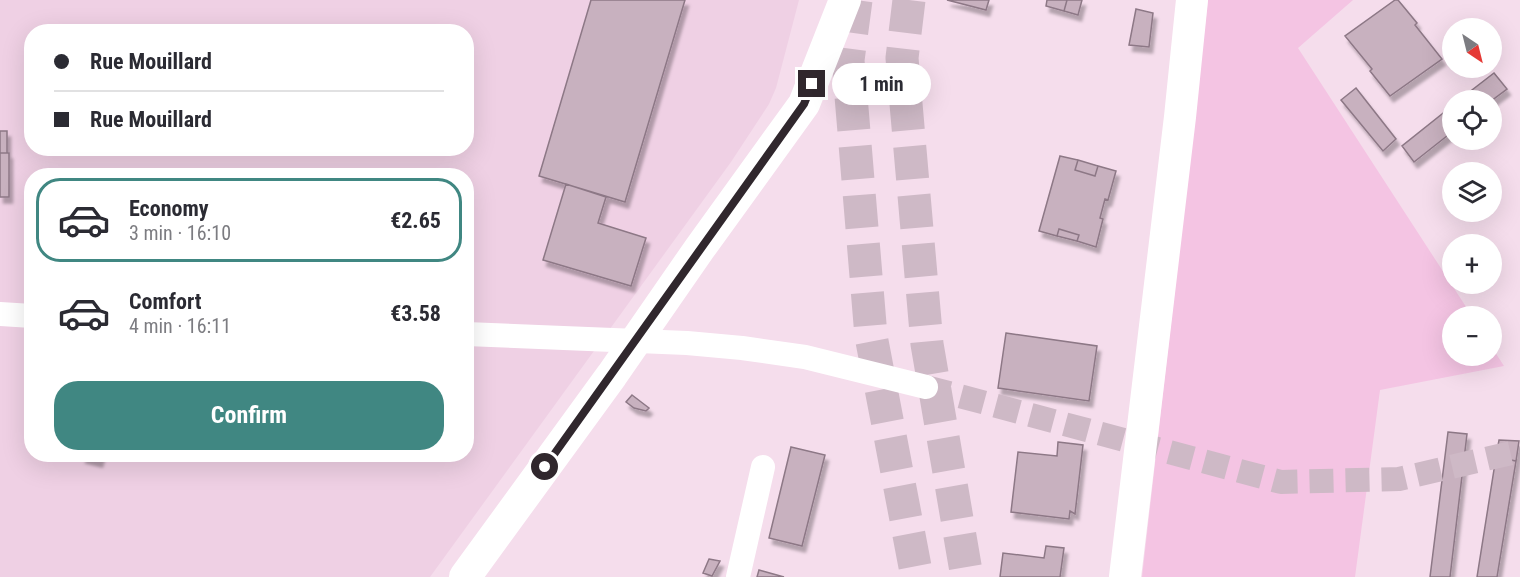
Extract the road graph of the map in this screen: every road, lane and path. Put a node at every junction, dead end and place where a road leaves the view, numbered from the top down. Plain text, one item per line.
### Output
1 (845, 0) edge
2 (1192, 0) edge
3 (0, 314) edge
4 (24, 316) edge
5 (474, 334) edge
6 (926, 387) tunnel mouth
7 (763, 468) dead end
8 (465, 577) edge
9 (738, 577) edge
10 (1125, 577) edge

1 - 8 main road
2 - 10 main road
3 - 4 lane
5 - 6 lane
7 - 9 lane

